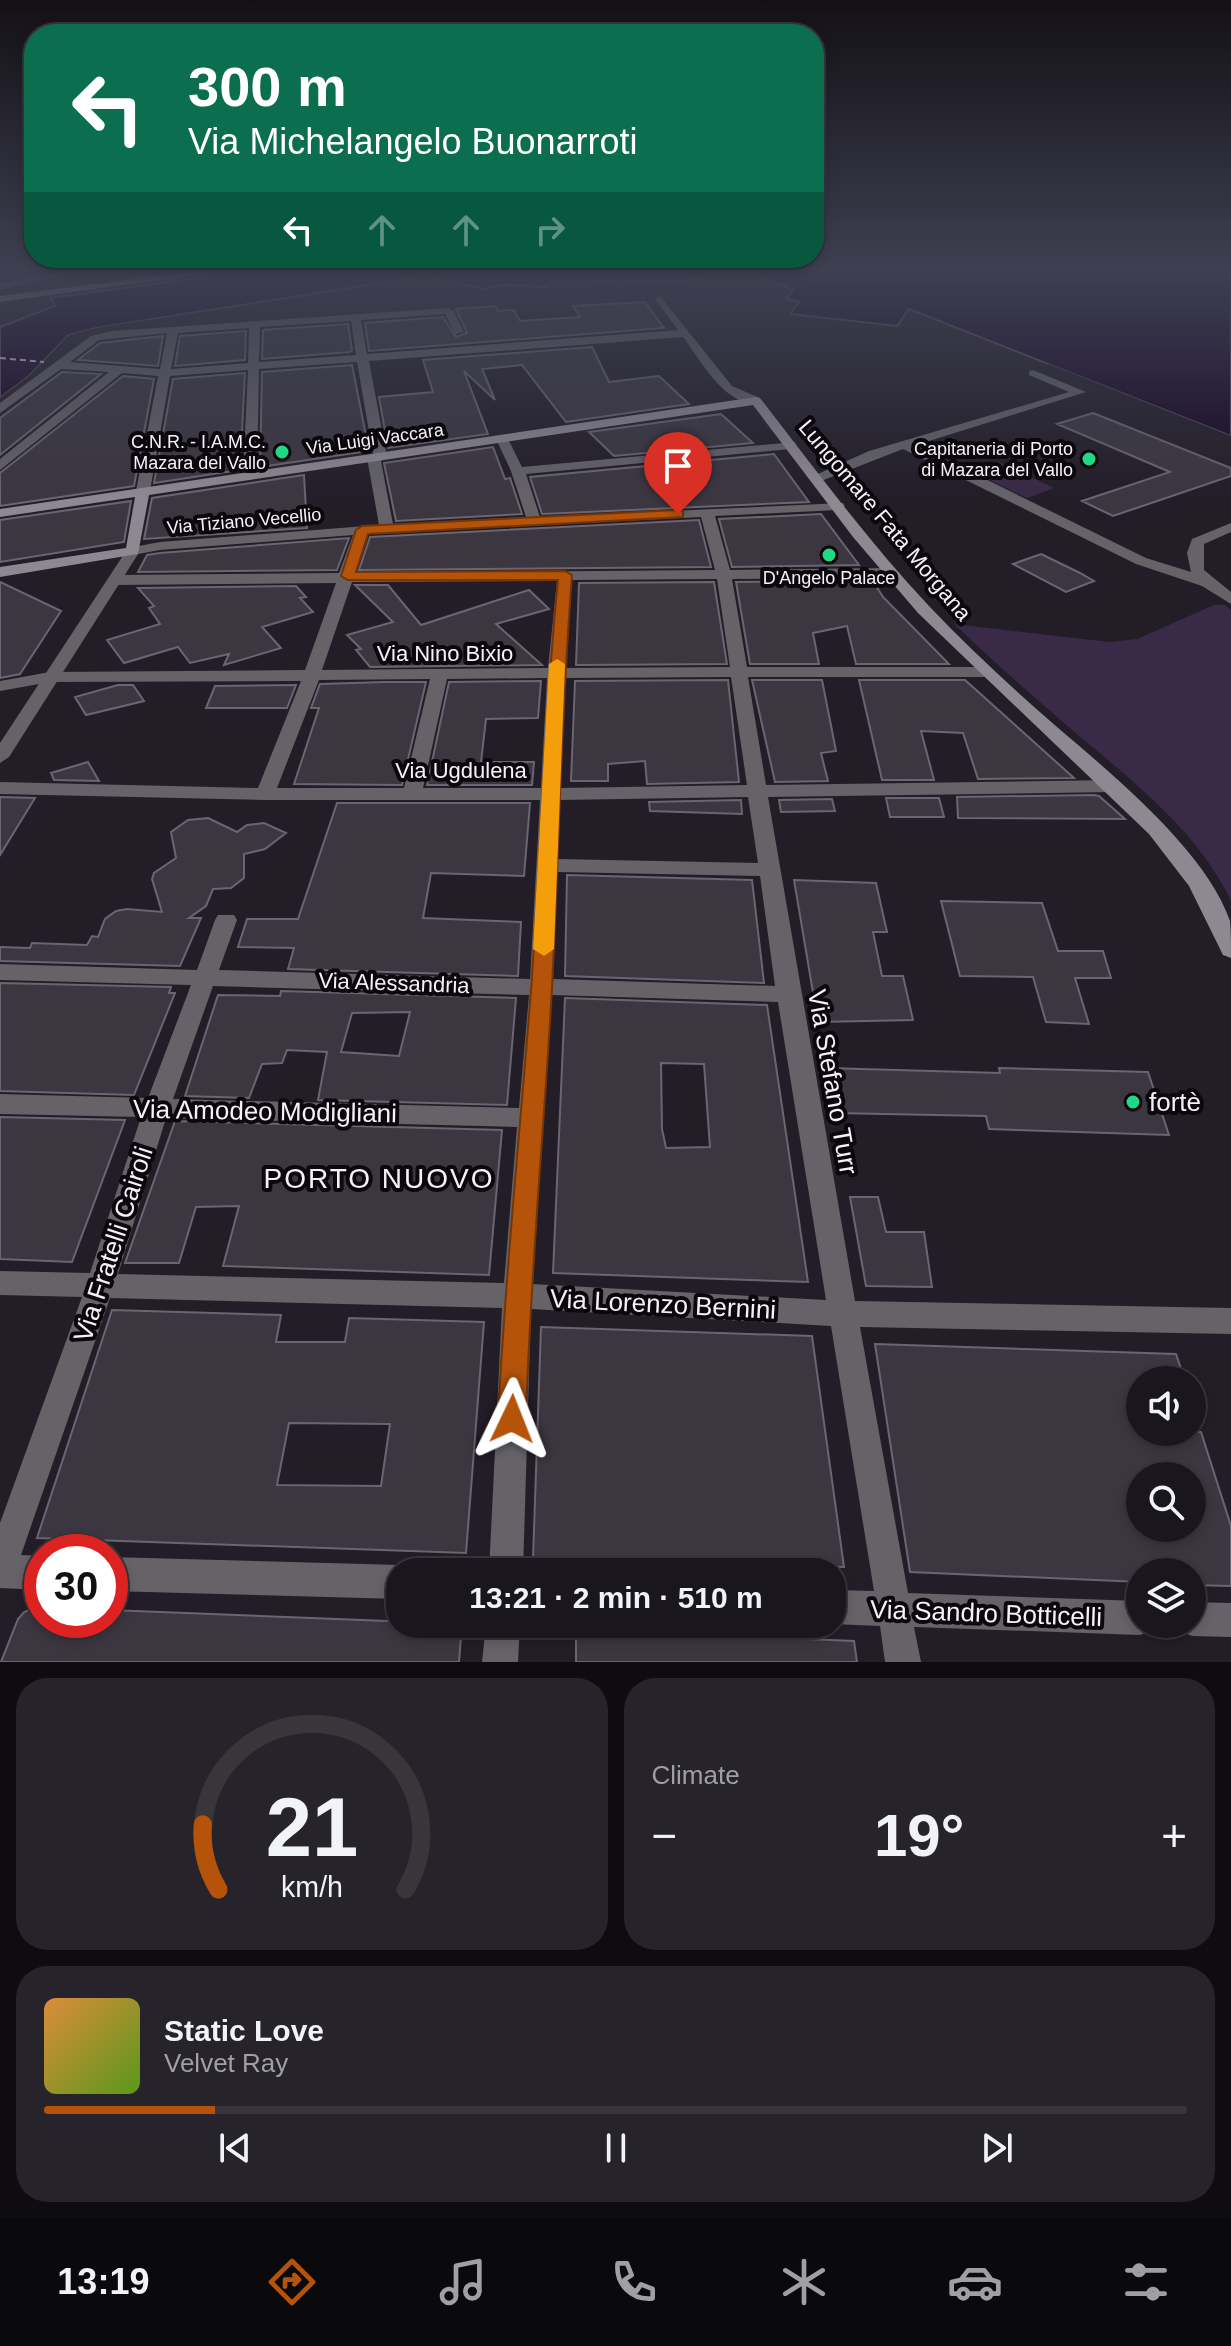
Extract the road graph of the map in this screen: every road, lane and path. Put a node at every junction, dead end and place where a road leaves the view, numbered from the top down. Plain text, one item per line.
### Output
1 (85, 346) edge
2 (170, 346) edge
3 (254, 346) edge
4 (360, 346) edge
5 (529, 346) edge
6 (695, 346) edge
7 (362, 359) junction
8 (59, 365) junction
9 (253, 367) junction
10 (120, 369) junction
11 (164, 373) junction
12 (1033, 373) dead end
13 (756, 401) junction
14 (0, 409) edge
15 (502, 439) junction
16 (790, 445) junction
17 (905, 445) junction
18 (377, 457) junction
19 (0, 466) edge
20 (518, 471) junction
21 (250, 476) junction
22 (816, 478) junction
23 (143, 491) junction
24 (838, 506) junction
25 (707, 512) junction
26 (0, 513) edge
27 (534, 521) junction
28 (1231, 527) edge
29 (387, 529) junction
30 (362, 530) junction
31 (133, 551) junction
32 (0, 572) edge
33 (892, 573) junction
34 (724, 574) junction
35 (565, 575) junction
36 (348, 576) junction
37 (115, 580) junction
38 (1205, 582) junction
39 (1231, 599) edge
40 (737, 671) junction
41 (984, 672) junction
42 (556, 674) junction
43 (312, 675) junction
44 (439, 676) junction
45 (50, 677) junction
46 (0, 686) edge
47 (0, 757) edge
48 (1114, 786) junction
49 (0, 788) edge
50 (759, 791) junction
51 (265, 794) junction
52 (412, 794) junction
53 (551, 794) junction
54 (549, 865) junction
55 (771, 870) junction
56 (226, 920) dead end
57 (1231, 950) edge
58 (0, 972) edge
59 (206, 976) junction
60 (541, 989) junction
61 (788, 994) junction
62 (0, 1104) edge
63 (157, 1108) junction
64 (530, 1118) junction
65 (0, 1283) edge
66 (100, 1287) junction
67 (517, 1296) junction
68 (843, 1314) junction
69 (1231, 1321) edge
70 (507, 1558) edge
71 (0, 1570) edge
72 (24, 1572) edge
73 (128, 1574) edge
74 (386, 1582) edge
75 (846, 1608) edge
76 (896, 1611) junction
77 (1126, 1618) edge
78 (1206, 1619) edge
79 (1231, 1620) edge
80 (502, 1638) edge
81 (500, 1662) edge
82 (903, 1662) edge

1 - 8 street
2 - 11 street
3 - 9 street
4 - 7 street
5 - 7 street
6 - 13 street, Lungomare Fata Morgana
7 - 9 street
7 - 18 street
8 - 10 street
8 - 14 street
9 - 11 street
9 - 21 street
10 - 11 street
10 - 19 street
11 - 23 street
12 - 17 street
13 - 15 main road, Via Luigi Vaccara
13 - 16 main road, Lungomare Fata Morgana
15 - 18 main road, Via Luigi Vaccara
15 - 20 street
16 - 20 street
16 - 22 main road, Lungomare Fata Morgana
17 - 22 street
17 - 38 street
18 - 21 main road, Via Luigi Vaccara
18 - 29 street
20 - 27 street
21 - 23 main road, Via Luigi Vaccara
22 - 24 main road, Lungomare Fata Morgana
23 - 26 main road, Via Luigi Vaccara
23 - 31 main road
24 - 25 street, Via Tiziano Vecellio
24 - 33 main road, Lungomare Fata Morgana
25 - 27 street, Via Tiziano Vecellio
25 - 34 street, Via Stefano Turr
27 - 29 street, Via Tiziano Vecellio
28 - 38 street
29 - 30 street, Via Tiziano Vecellio
30 - 31 street, Via Tiziano Vecellio
30 - 36 street
31 - 32 main road
31 - 37 street
33 - 34 street
33 - 41 main road, Lungomare Fata Morgana
34 - 35 street
34 - 40 street, Via Stefano Turr
35 - 36 street
35 - 42 street
36 - 37 street
36 - 43 street
37 - 45 street
38 - 39 street
40 - 41 street, Via Nino Bixio
40 - 42 street, Via Nino Bixio
40 - 50 street, Via Stefano Turr
41 - 48 main road, Lungomare Fata Morgana
42 - 44 street, Via Nino Bixio
42 - 53 street
43 - 44 street, Via Nino Bixio
43 - 45 street, Via Nino Bixio
43 - 51 street
44 - 52 street
45 - 46 street, Via Nino Bixio
45 - 47 street
48 - 50 street, Via Ugdulena
48 - 57 main road, Lungomare Fata Morgana
49 - 51 street, Via Ugdulena
50 - 53 street, Via Ugdulena
50 - 55 street, Via Stefano Turr
51 - 52 street, Via Ugdulena
52 - 53 street, Via Ugdulena
53 - 54 street
54 - 55 street
54 - 60 street
55 - 61 street, Via Stefano Turr
56 - 59 street, Via Fratelli Cairoli
58 - 59 street, Via Alessandria
59 - 60 street, Via Alessandria
59 - 63 street, Via Fratelli Cairoli
60 - 61 street, Via Alessandria
60 - 64 street
61 - 68 street, Via Stefano Turr
62 - 63 street, Via Amodeo Modigliani
63 - 64 street, Via Amodeo Modigliani
63 - 66 street, Via Fratelli Cairoli
64 - 67 street
65 - 66 street, Via Lorenzo Bernini
66 - 67 street, Via Lorenzo Bernini
66 - 71 street, Via Fratelli Cairoli
67 - 68 street, Via Lorenzo Bernini
67 - 70 street
68 - 69 street, Via Lorenzo Bernini
68 - 76 street, Via Stefano Turr
71 - 72 street
73 - 74 street
75 - 76 street, Via Sandro Botticelli
76 - 77 street, Via Sandro Botticelli
76 - 82 street, Via Stefano Turr
78 - 79 street
80 - 81 street

